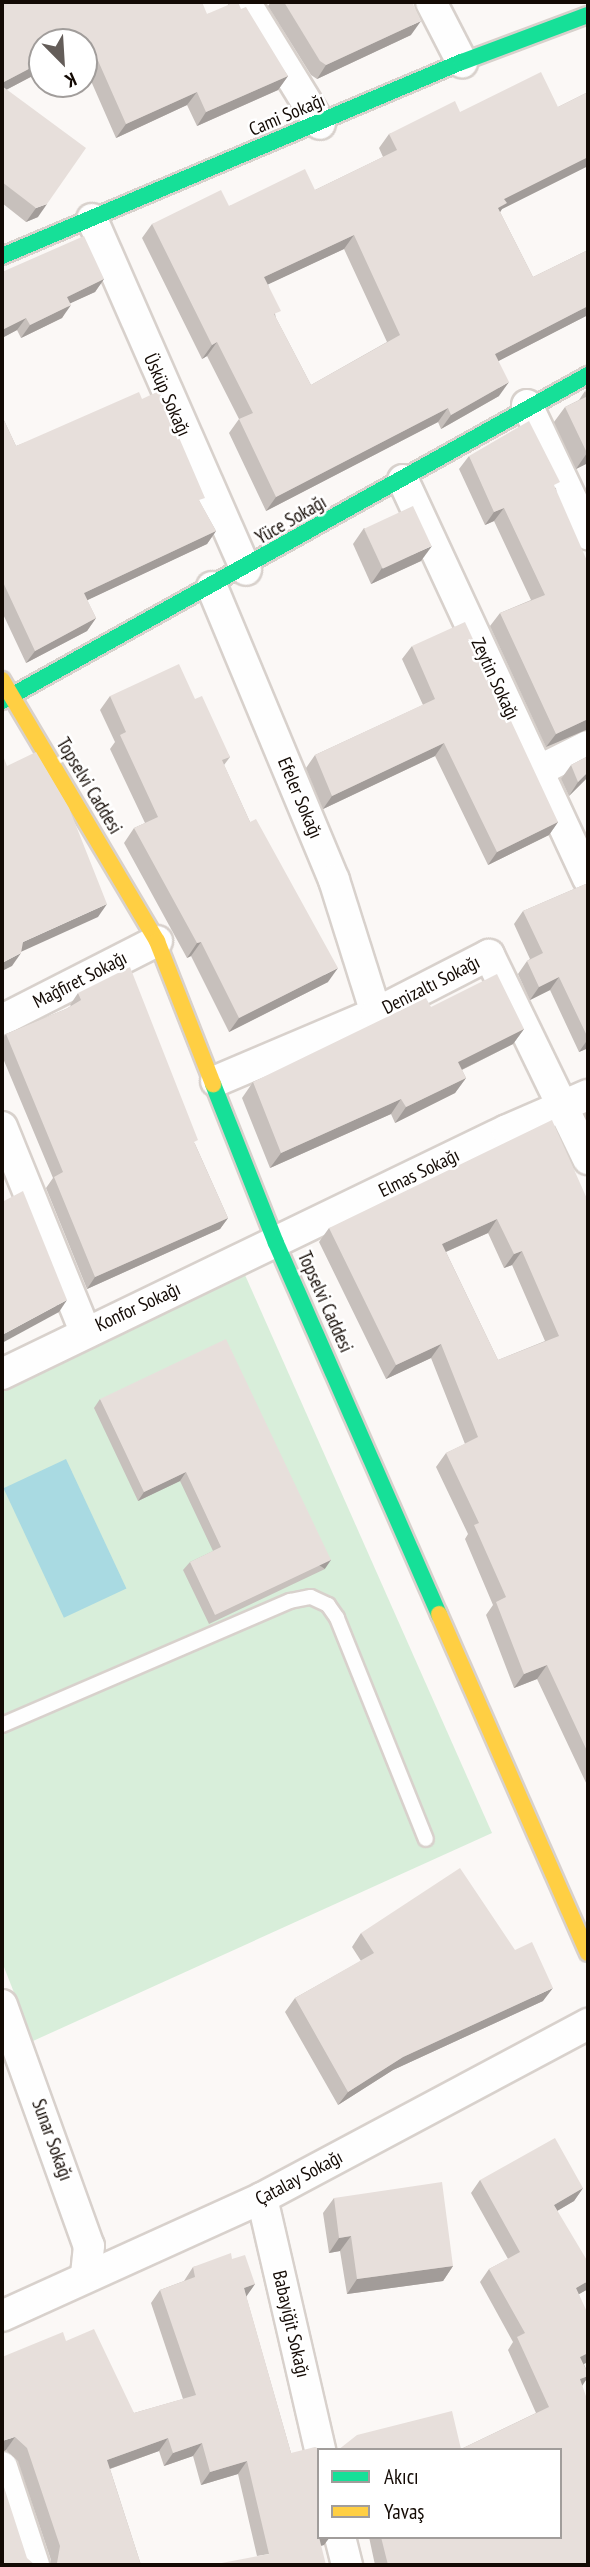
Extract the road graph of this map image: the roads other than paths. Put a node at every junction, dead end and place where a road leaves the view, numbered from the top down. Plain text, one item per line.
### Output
1 (245, 2) edge
2 (431, 2) edge
3 (588, 15) edge
4 (462, 62) junction
5 (320, 124) junction
6 (92, 219) junction
7 (2, 256) edge
8 (588, 375) edge
9 (527, 405) junction
10 (403, 480) junction
11 (588, 534) edge
12 (246, 570) junction
13 (212, 587) junction
14 (2, 680) edge
15 (7, 698) edge
16 (588, 746) edge
17 (538, 771) junction
18 (588, 878) edge
19 (157, 941) junction
20 (376, 1013) junction
21 (2, 1020) edge
22 (216, 1081) junction
23 (576, 1102) edge
24 (2, 1127) edge
25 (588, 1159) edge
26 (276, 1243) junction
27 (85, 1331) junction
28 (2, 1374) edge
29 (2, 1725) edge
30 (426, 1839) dead end
31 (588, 1953) edge
32 (2, 2005) edge
33 (588, 2024) edge
34 (262, 2198) junction
35 (86, 2277) junction
36 (2, 2316) edge
37 (320, 2448) edge
38 (2, 2468) edge
39 (340, 2539) edge
40 (34, 2565) edge
41 (346, 2565) edge

1 - 5 street
2 - 4 street
3 - 4 street, Cami Sokağı
4 - 5 street, Cami Sokağı
5 - 6 street, Cami Sokağı
6 - 7 street, Cami Sokağı
6 - 12 street, Üsküp Sokağı
8 - 9 street, Yüce Sokağı
9 - 10 street, Yüce Sokağı
9 - 11 street
10 - 12 street, Yüce Sokağı
10 - 17 street, Zeytin Sokağı
12 - 13 street, Yüce Sokağı
13 - 15 street, Yüce Sokağı
13 - 20 street, Efeler Sokağı
14 - 15 street, Topselvi Caddesi
15 - 19 street, Topselvi Caddesi
16 - 17 street
17 - 18 street, Zeytin Sokağı
19 - 21 street, Mağfiret Sokağı
19 - 22 street, Topselvi Caddesi
20 - 22 street, Denizaltı Sokağı
20 - 23 street, Denizaltı Sokağı
22 - 26 street, Topselvi Caddesi
23 - 25 street
23 - 26 street, Elmas Sokağı
24 - 27 street
26 - 27 street, Konfor Sokağı
26 - 31 street, Topselvi Caddesi
27 - 28 street, Konfor Sokağı
29 - 30 lane
32 - 35 street, Sunar Sokağı
33 - 34 street, Çatalay Sokağı
34 - 35 street, Çatalay Sokağı
34 - 37 street, Babayiğit Sokağı
35 - 36 street, Çatalay Sokağı
38 - 40 street
39 - 41 street

